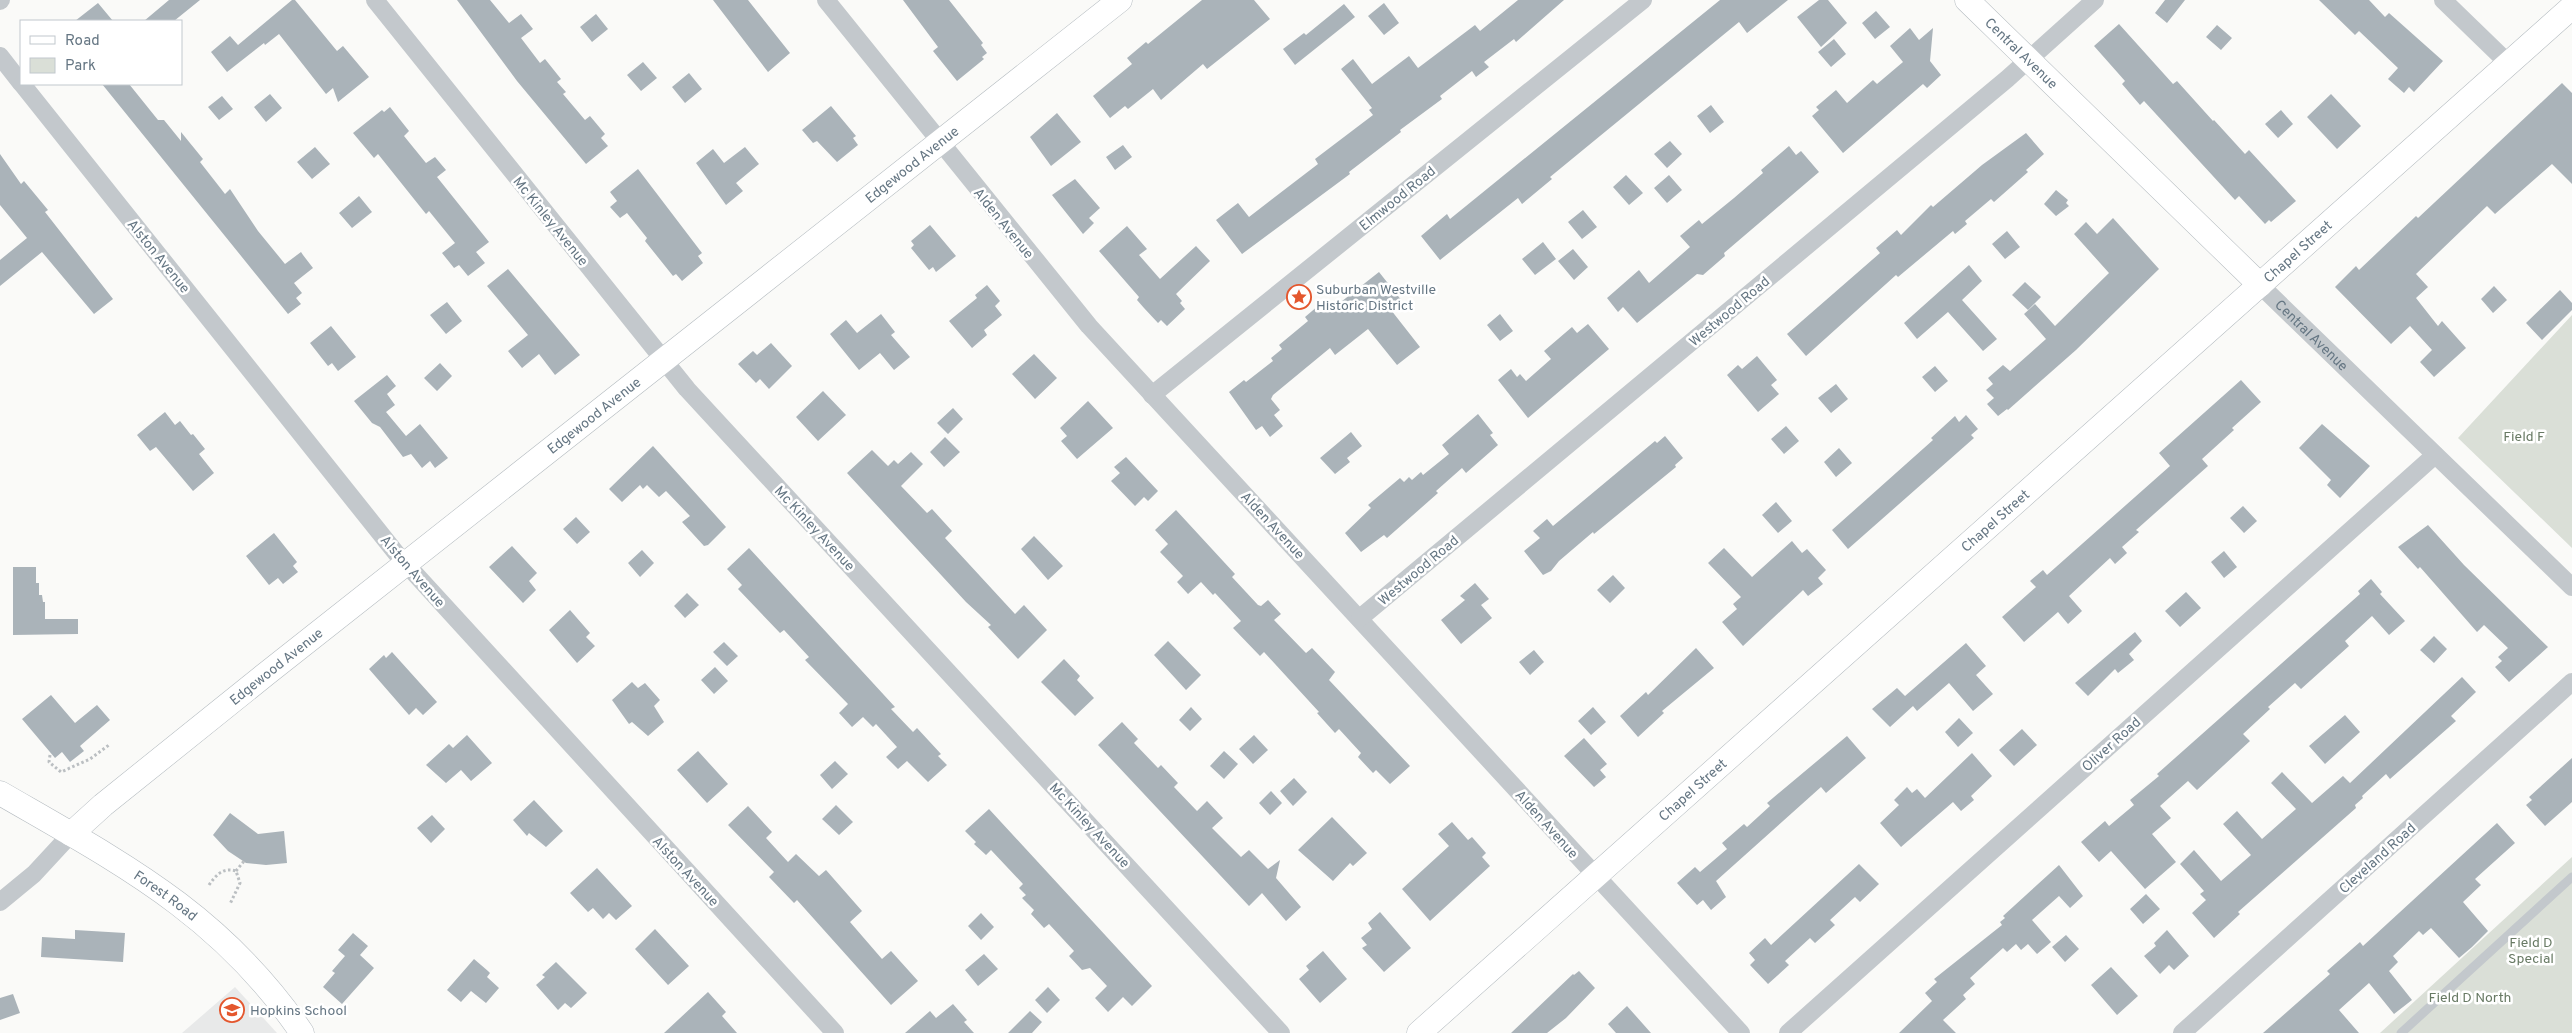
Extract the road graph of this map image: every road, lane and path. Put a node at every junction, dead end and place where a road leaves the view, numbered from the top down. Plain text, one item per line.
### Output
1 (375, 0) edge
2 (826, 0) edge
3 (1120, 0) edge
4 (1643, 0) edge
5 (1967, 0) edge
6 (2095, 0) edge
7 (2443, 0) edge
8 (2572, 7) edge
9 (0, 56) edge
10 (2029, 60) junction
11 (2509, 64) junction
12 (20, 81) edge
13 (24, 85) edge
14 (940, 143) junction
15 (2260, 285) junction
16 (664, 360) junction
17 (1152, 395) junction
18 (2435, 455) junction
19 (406, 564) junction
20 (2572, 587) edge
21 (1360, 618) junction
22 (2572, 682) edge
23 (109, 745) dead end
24 (50, 755) dead end
25 (0, 794) edge
26 (71, 834) junction
27 (244, 861) dead end
28 (236, 871) junction
29 (1594, 876) junction
30 (2572, 877) edge
31 (209, 885) dead end
32 (0, 902) edge
33 (230, 904) dead end
34 (302, 1033) edge
35 (835, 1033) edge
36 (1281, 1033) edge
37 (1419, 1033) edge
38 (1741, 1033) edge
39 (1788, 1033) edge
40 (2182, 1033) edge
41 (2401, 1033) edge

1 - 16 street, Mc Kinley Avenue
2 - 14 street, Alden Avenue
3 - 14 street, Edgewood Avenue
4 - 17 street, Elmwood Road
5 - 10 street, Central Avenue
6 - 10 street, Westwood Road
7 - 11 street
8 - 11 street, Chapel Street
9 - 12 street, Alston Avenue
10 - 15 street, Central Avenue
10 - 21 street, Westwood Road
11 - 15 street, Chapel Street
13 - 19 street, Alston Avenue
14 - 16 street, Edgewood Avenue
14 - 17 street, Alden Avenue
15 - 18 street, Central Avenue
15 - 29 street, Chapel Street
16 - 19 street, Edgewood Avenue
16 - 36 street, Mc Kinley Avenue
17 - 21 street, Alden Avenue
18 - 20 street, Central Avenue
18 - 39 street, Oliver Road
19 - 26 street, Edgewood Avenue
19 - 35 street, Alston Avenue
21 - 29 street, Alden Avenue
22 - 40 street, Cleveland Road
23 - 24 path
25 - 26 street, Forest Road
26 - 32 street
26 - 34 street, Forest Road
27 - 28 path
28 - 31 path
28 - 33 path
29 - 37 street, Chapel Street
29 - 38 street, Alden Avenue
30 - 41 lane

